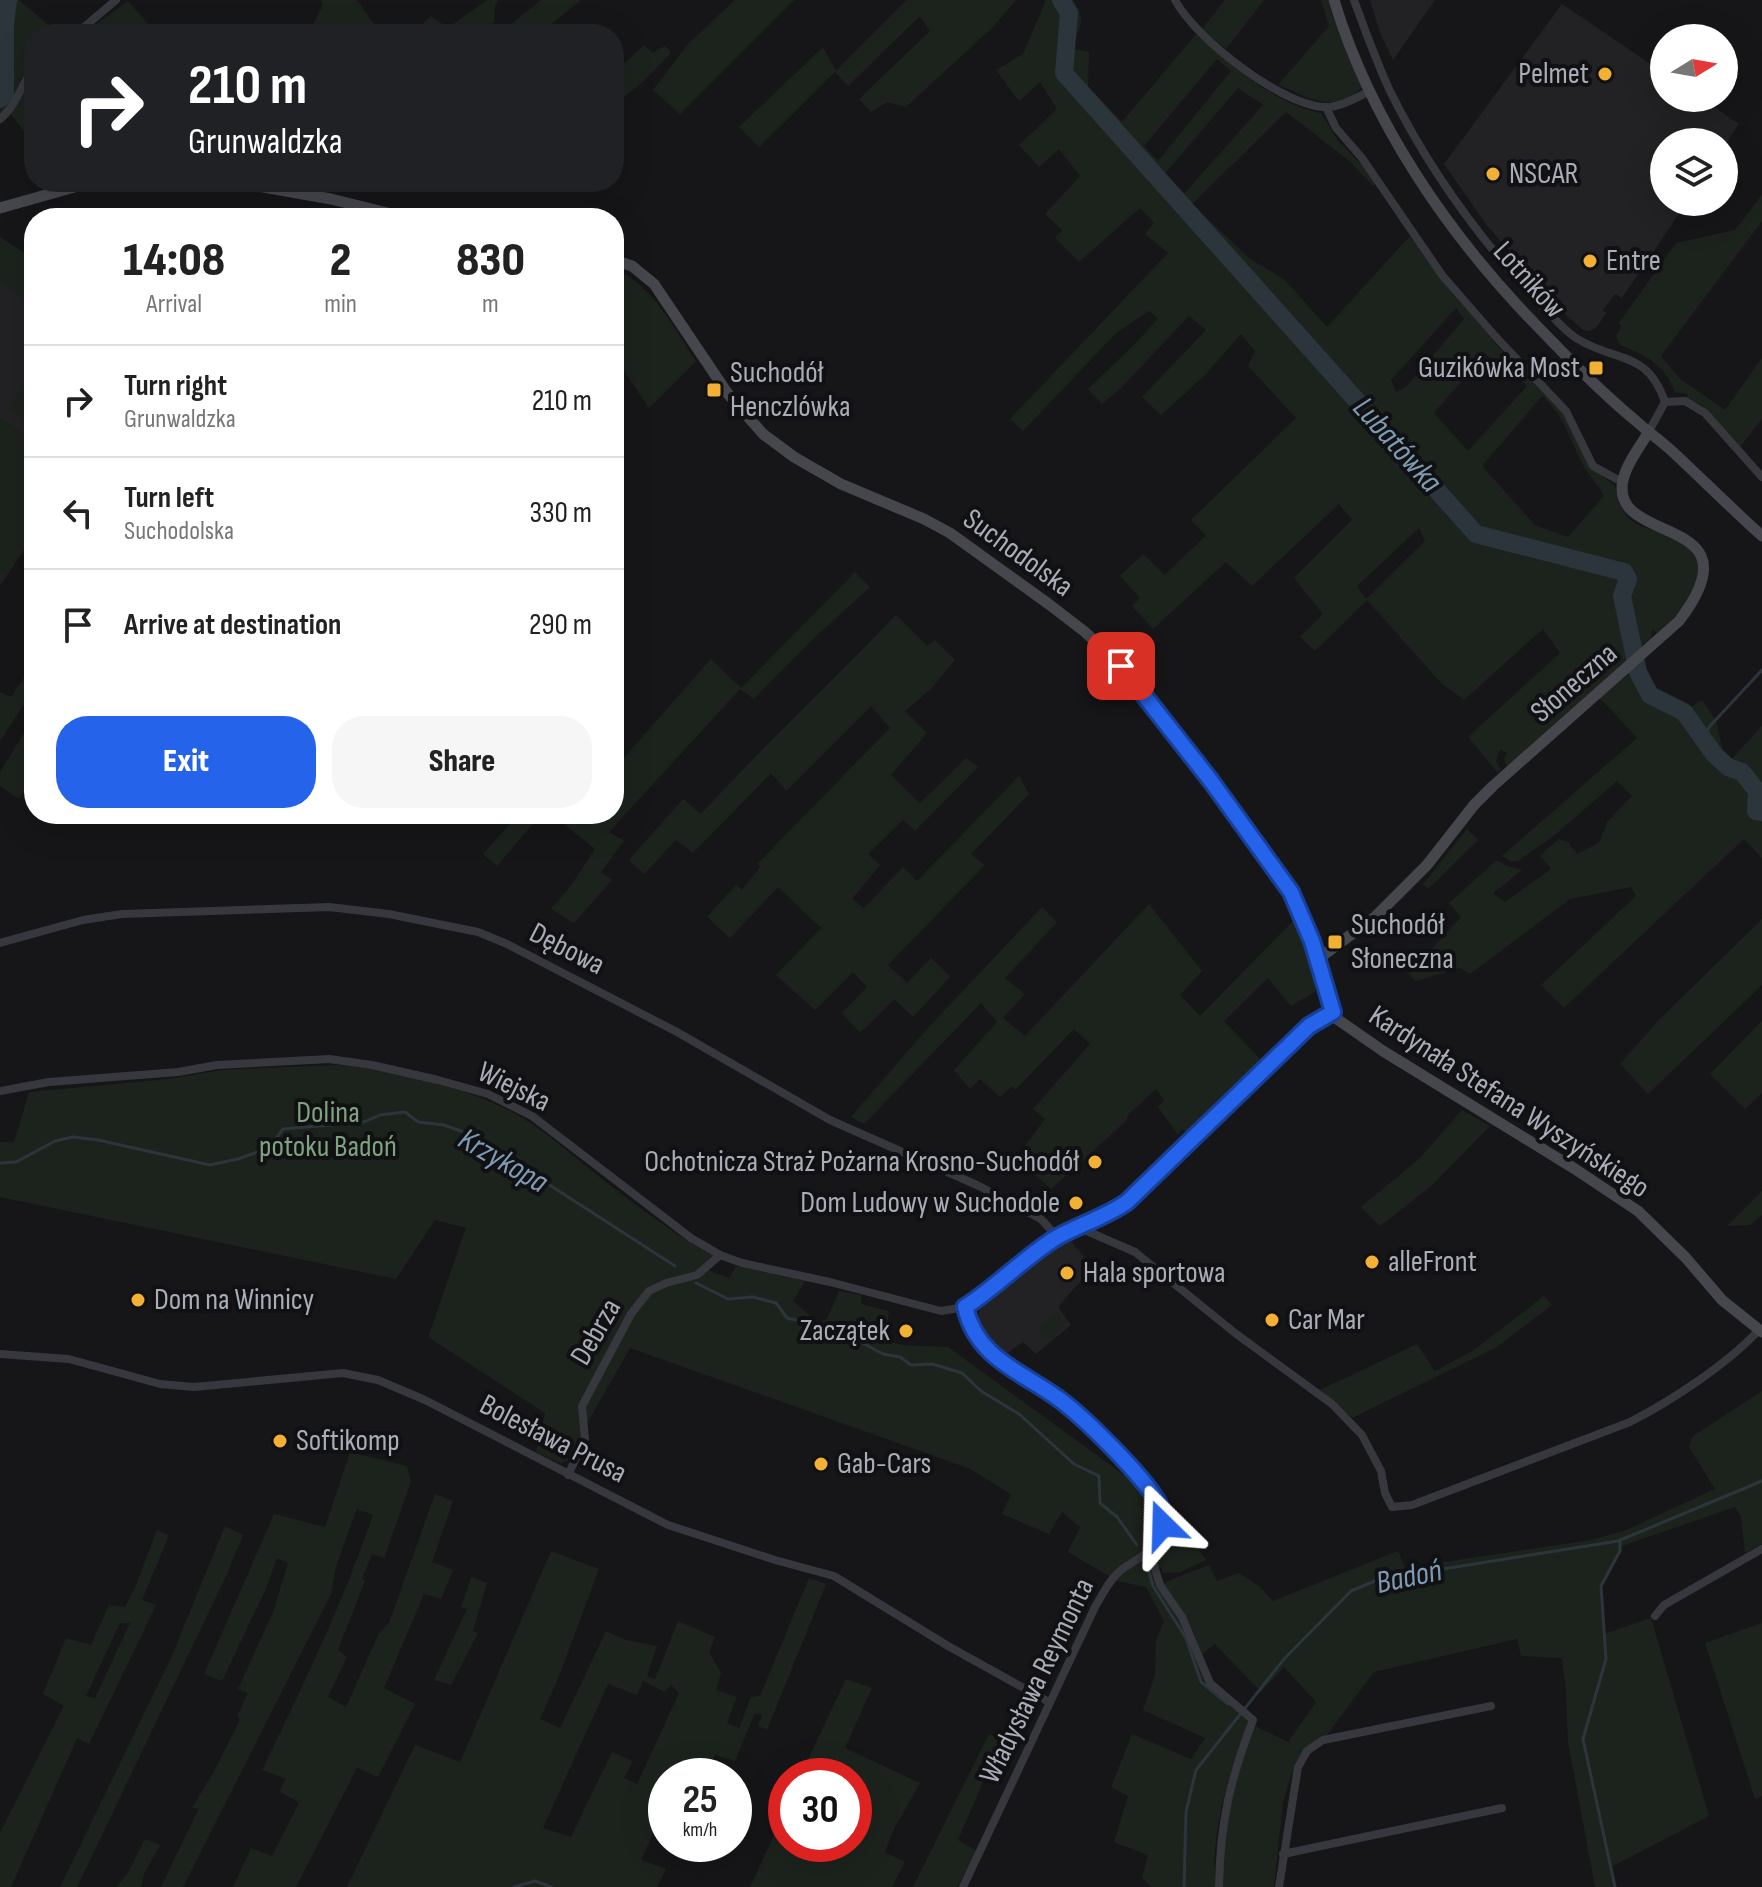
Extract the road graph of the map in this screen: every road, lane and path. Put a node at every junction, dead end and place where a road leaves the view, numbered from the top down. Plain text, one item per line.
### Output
1 (116, 0) edge
2 (1175, 0) edge
3 (1334, 0) edge
4 (1354, 0) edge
5 (88, 24) edge
6 (24, 80) edge
7 (1370, 91) junction
8 (1326, 107) junction
9 (0, 119) edge
10 (57, 192) edge
11 (295, 192) edge
12 (0, 208) edge
13 (365, 208) edge
14 (624, 263) edge
15 (1665, 402) junction
16 (1649, 431) junction
17 (1762, 477) edge
18 (1622, 482) junction
19 (1762, 536) edge
20 (0, 943) edge
21 (1318, 959) junction
22 (1333, 1012) junction
23 (0, 1091) edge
24 (1080, 1228) junction
25 (1057, 1237) junction
26 (720, 1255) junction
27 (965, 1307) junction
28 (1760, 1332) edge
29 (0, 1354) edge
30 (568, 1475) junction
31 (1762, 1549) edge
32 (1150, 1553) junction
33 (1655, 1616) dead end
34 (1049, 1702) junction
35 (1491, 1706) dead end
36 (1502, 1808) dead end
37 (1283, 1854) junction
38 (963, 1887) edge
39 (1219, 1887) edge
40 (1279, 1887) edge

1 - 5 street
2 - 8 street
3 - 7 street, Lotników
4 - 15 street
6 - 9 street
7 - 8 street
7 - 16 street, Lotników
8 - 18 street
10 - 12 street
11 - 13 street
14 - 21 street, Suchodolska
15 - 16 street
15 - 17 street
16 - 18 street
16 - 19 street, Lotników
18 - 21 street, Słoneczna
20 - 25 street, Dębowa
21 - 22 street, Suchodolska
22 - 24 street
22 - 28 street, Kardynała Stefana Wyszyńskiego
23 - 26 street, Wiejska
24 - 25 street
24 - 28 street
25 - 27 street
26 - 27 street, Wiejska
26 - 30 street, Debrza
27 - 32 street
29 - 30 street, Bolesława Prusa
30 - 34 street, Bolesława Prusa
31 - 33 street
32 - 34 street, Władysława Reymonta
32 - 39 street
34 - 38 street, Władysława Reymonta
35 - 37 street
36 - 37 street
37 - 40 street

